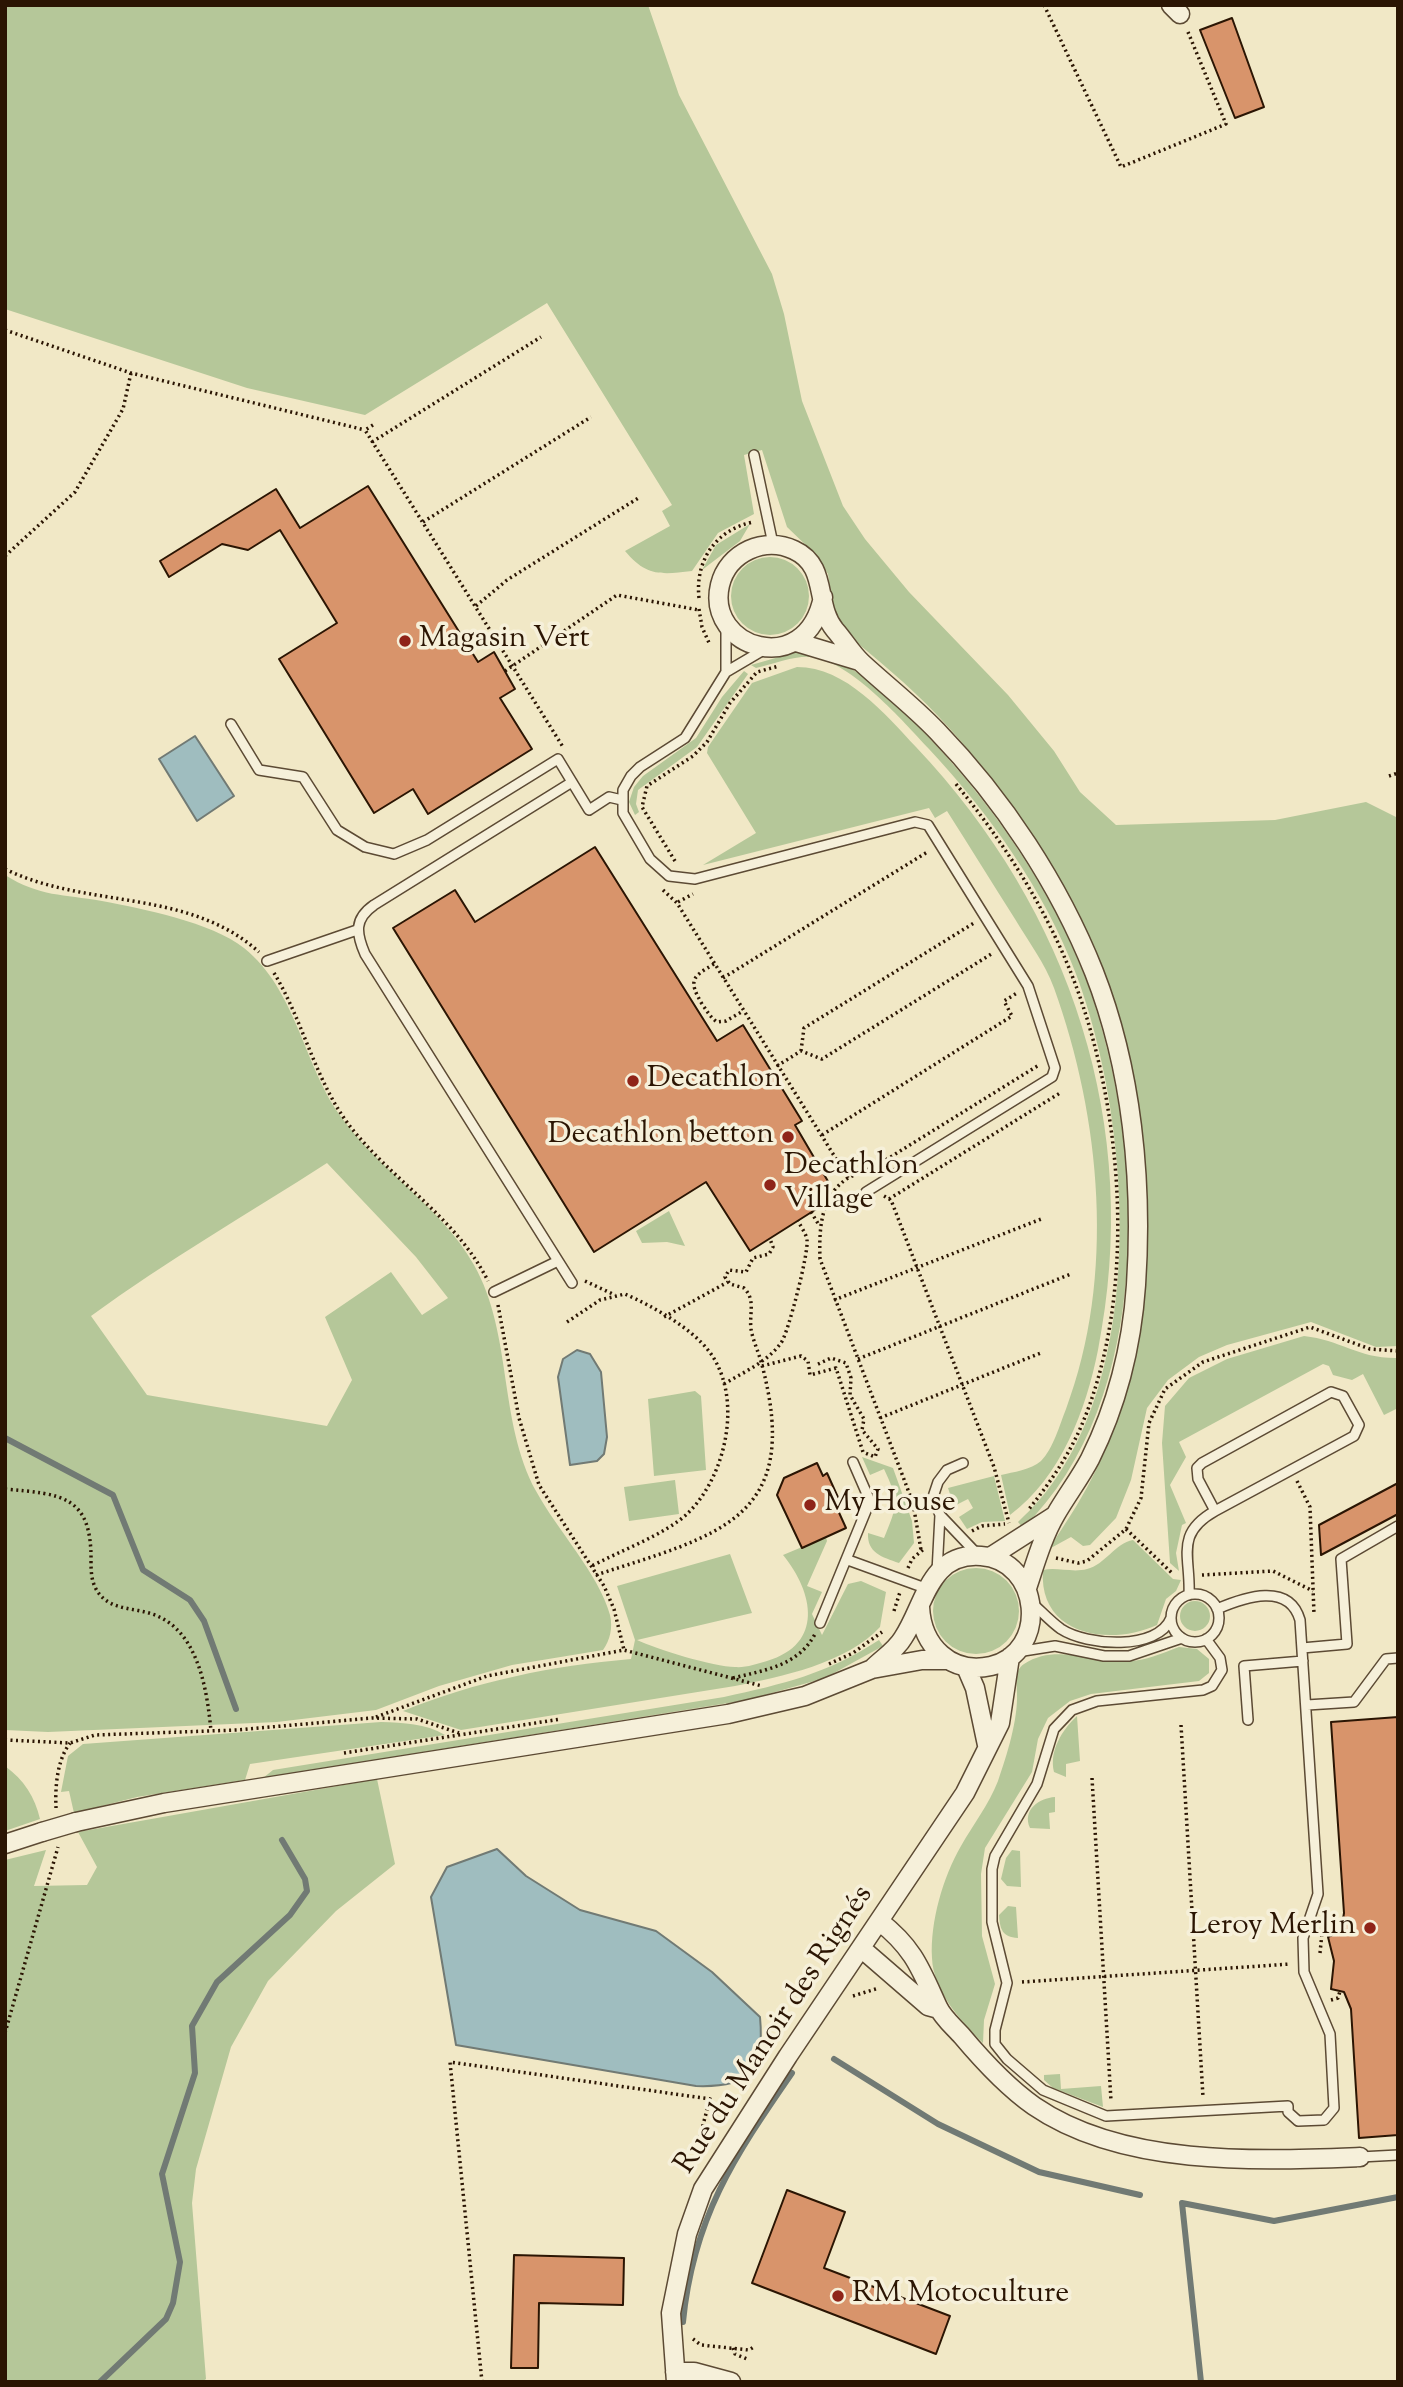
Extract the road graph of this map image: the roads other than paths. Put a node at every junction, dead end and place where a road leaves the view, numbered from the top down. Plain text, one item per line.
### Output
1 (754, 455) dead end
2 (773, 544) junction
3 (823, 597) junction
4 (726, 623) junction
5 (796, 642) junction
6 (766, 648) junction
7 (859, 661) junction
8 (726, 672) junction
9 (231, 724) dead end
10 (572, 782) junction
11 (622, 800) junction
12 (357, 930) junction
13 (267, 961) road end
14 (869, 1190) road end
15 (558, 1261) junction
16 (572, 1283) road end
17 (494, 1292) road end
18 (853, 1462) dead end
19 (963, 1463) dead end
20 (1215, 1511) junction
21 (940, 1515) junction
22 (1054, 1516) junction
23 (1398, 1526) edge
24 (984, 1557) junction
25 (848, 1560) junction
26 (937, 1572) junction
27 (925, 1588) junction
28 (1029, 1595) junction
29 (1189, 1595) junction
30 (920, 1608) junction
31 (1217, 1609) junction
32 (1171, 1618) junction
33 (820, 1623) road end
34 (1182, 1638) junction
35 (1206, 1639) junction
36 (1302, 1648) junction
37 (1013, 1655) junction
38 (1398, 1658) edge
39 (947, 1660) junction
40 (1303, 1661) junction
41 (966, 1667) junction
42 (872, 1669) junction
43 (1307, 1705) junction
44 (1248, 1720) dead end
45 (987, 1745) junction
46 (5, 1844) edge
47 (880, 1922) junction
48 (861, 1948) junction
49 (939, 2009) junction
50 (1398, 2155) edge
51 (1360, 2157) joint
52 (676, 2377) edge
53 (731, 2382) edge

1 - 2 lane
2 - 3 street
2 - 4 street
3 - 5 street
3 - 7 street
4 - 6 street
4 - 8 lane
5 - 6 street
5 - 7 street
6 - 8 lane
7 - 22 street
8 - 11 lane
9 - 10 lane
10 - 11 lane
10 - 12 lane
11 - 14 lane
12 - 13 lane
12 - 15 lane
15 - 16 lane
15 - 17 lane
18 - 25 lane
19 - 21 lane
20 - 20 lane
20 - 29 lane
21 - 24 lane
21 - 26 lane
22 - 24 street
22 - 28 street
23 - 36 lane
24 - 26 street
24 - 28 street
25 - 27 lane
25 - 33 lane
26 - 27 street
27 - 30 street
28 - 32 lane
28 - 37 street
29 - 31 lane
29 - 32 lane
30 - 39 street
30 - 42 street
31 - 35 lane
31 - 36 lane
32 - 34 lane
34 - 35 lane
34 - 37 lane
35 - 43 lane
36 - 40 lane
37 - 41 street
37 - 45 street, Rue du Manoir des Rignés
38 - 43 lane
39 - 41 street
39 - 42 street
40 - 43 lane
40 - 44 lane
41 - 45 street
42 - 46 street, bridge
45 - 47 street, Rue du Manoir des Rignés
47 - 48 street, Rue du Manoir des Rignés
47 - 49 street
48 - 49 street
48 - 52 street, Rue du Manoir des Rignés
49 - 51 street
50 - 51 lane
52 - 53 street

